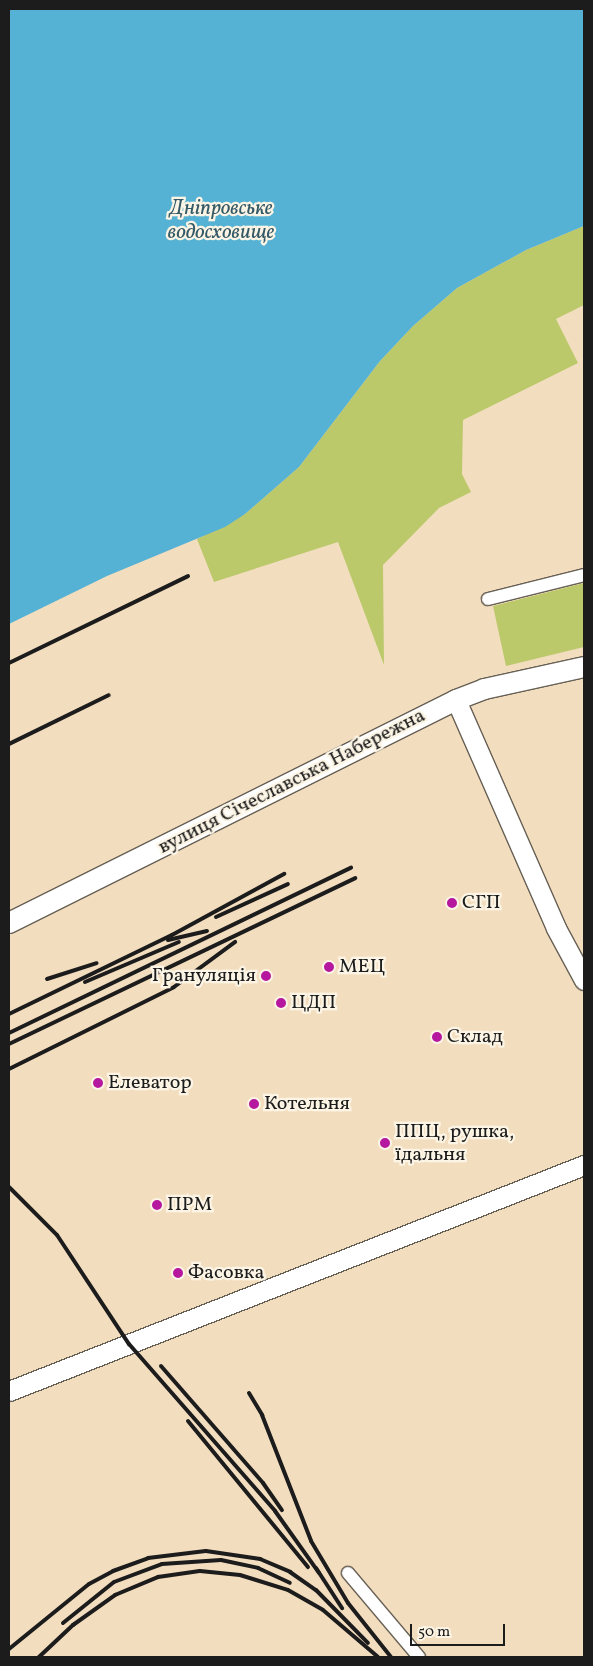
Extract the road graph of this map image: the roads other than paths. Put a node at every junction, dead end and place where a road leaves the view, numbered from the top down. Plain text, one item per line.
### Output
1 (584, 575) edge
2 (488, 599) dead end
3 (584, 667) edge
4 (456, 700) junction
5 (9, 923) edge
6 (584, 980) edge
7 (584, 1166) edge
8 (9, 1391) edge
9 (348, 1572) dead end
10 (419, 1657) edge

1 - 2 street
3 - 4 main road, вулиця Січеславська Набережна
4 - 5 main road, вулиця Січеславська Набережна
4 - 6 main road
7 - 8 main road
9 - 10 street

